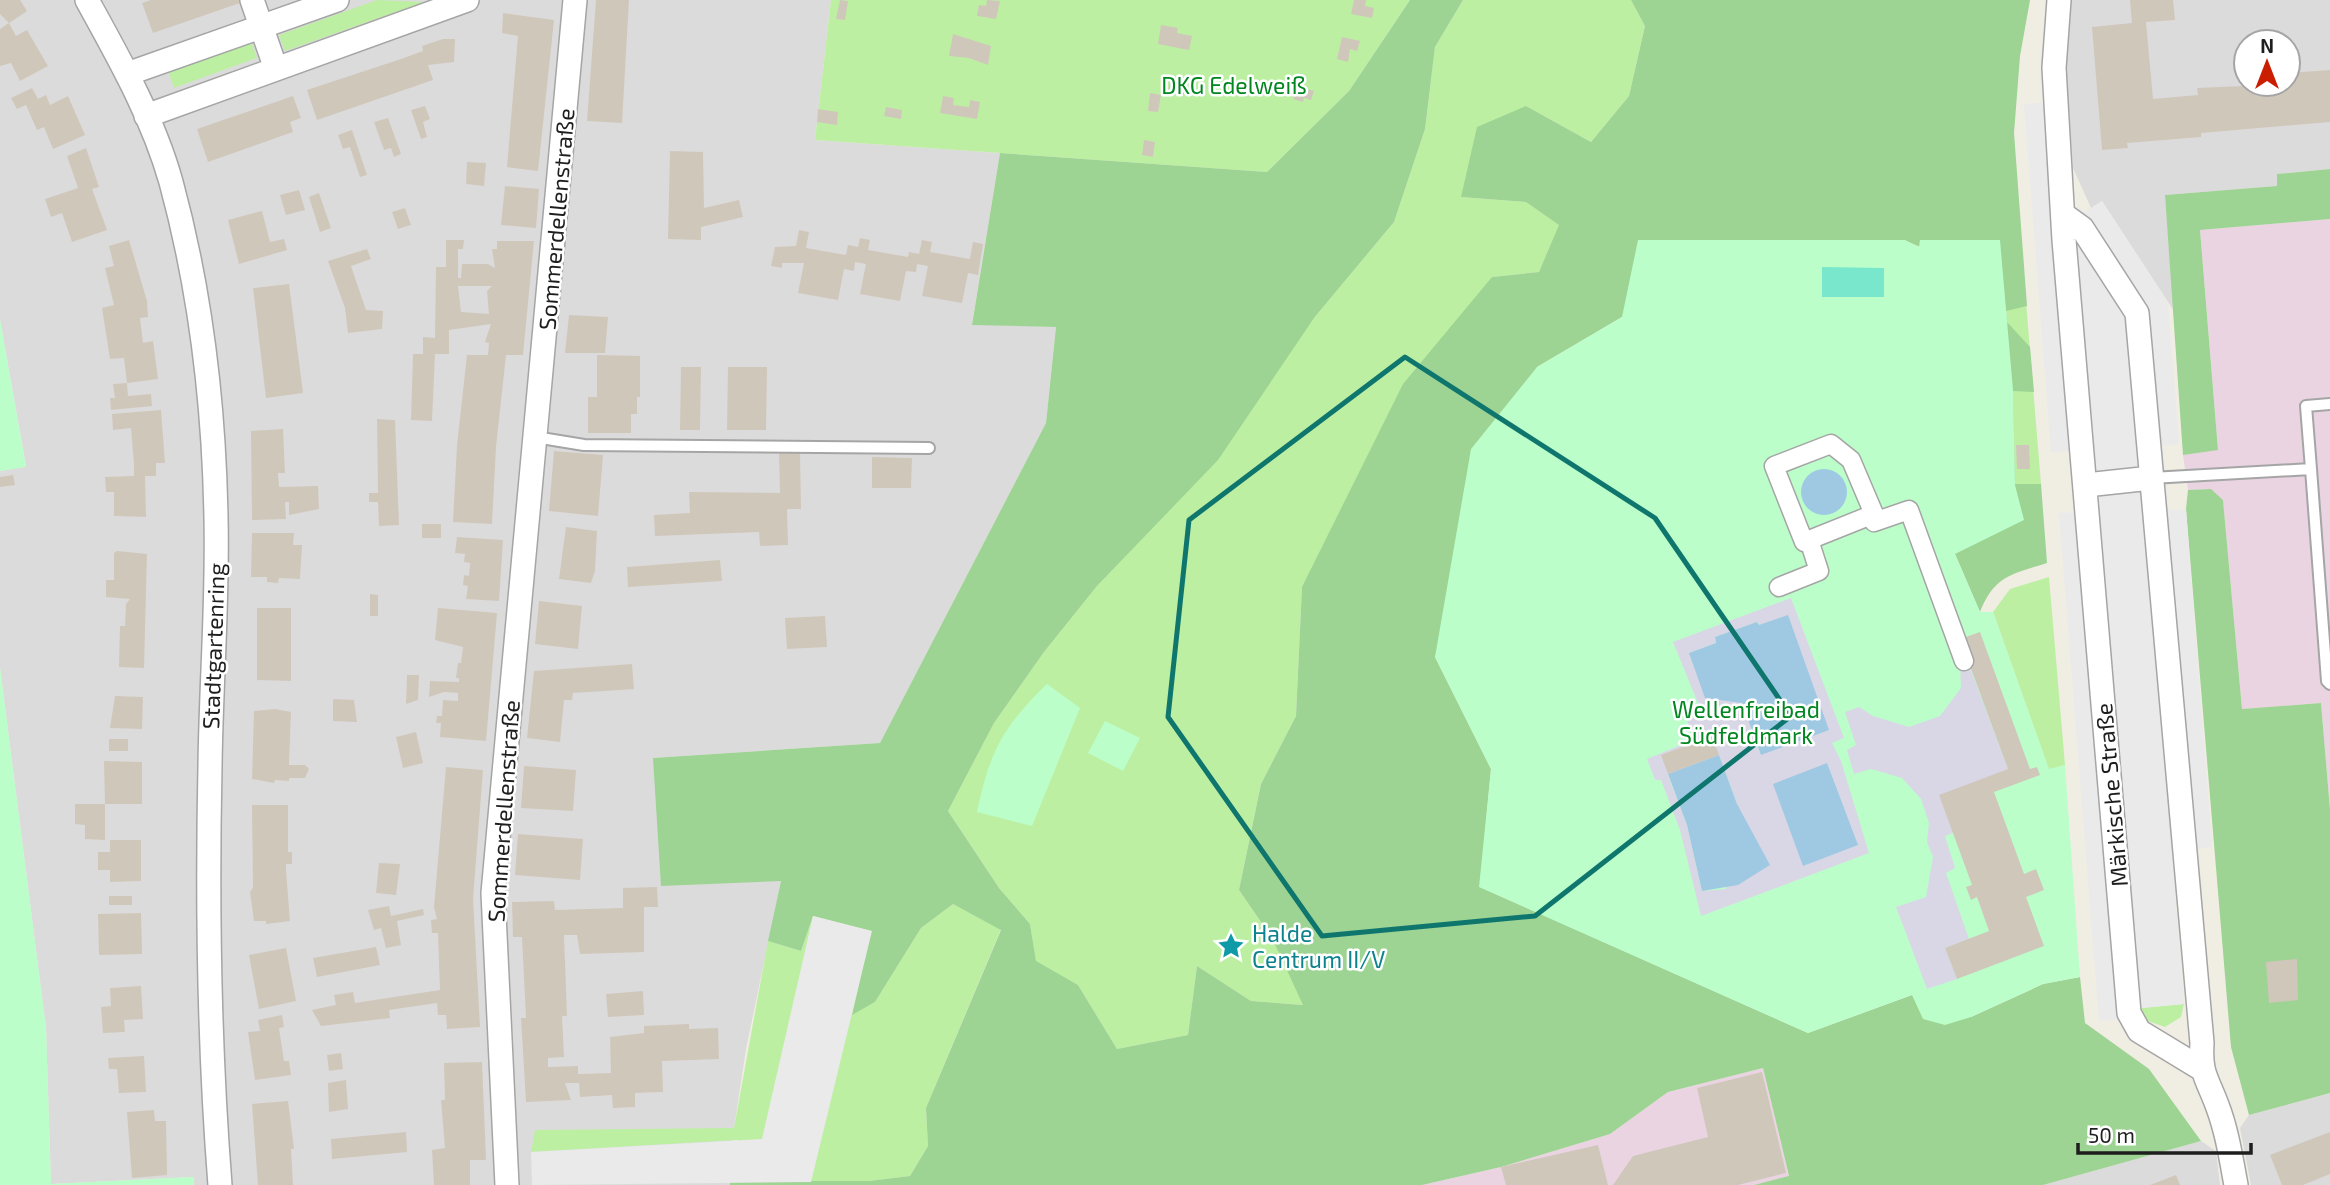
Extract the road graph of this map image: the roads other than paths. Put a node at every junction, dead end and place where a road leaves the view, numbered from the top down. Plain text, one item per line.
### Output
1 (88, 0) edge
2 (252, 0) edge
3 (337, 0) edge
4 (467, 0) edge
5 (575, 0) edge
6 (2059, 0) edge
7 (261, 26) junction
8 (276, 69) junction
9 (127, 74) junction
10 (146, 116) junction
11 (2064, 215) junction
12 (2330, 404) edge
13 (535, 437) junction
14 (929, 448) dead end
15 (2311, 469) junction
16 (2151, 478) junction
17 (2086, 485) junction
18 (1870, 516) junction
19 (1809, 540) junction
20 (1779, 587) dead end
21 (1964, 661) dead end
22 (2330, 684) edge
23 (2200, 1068) junction
24 (220, 1185) edge
25 (507, 1185) edge
26 (2236, 1185) edge

1 - 9 street, Stadtgartenring
2 - 7 street
3 - 7 street
4 - 8 street
5 - 13 street, Sommerdellenstraße
6 - 11 street, Märkische Straße
7 - 8 street
7 - 9 street
8 - 10 street
9 - 10 street, Stadtgartenring
10 - 24 street, Stadtgartenring
11 - 16 street
11 - 17 street, Märkische Straße
12 - 15 lane
13 - 14 lane
13 - 25 street, Sommerdellenstraße
15 - 16 lane
15 - 22 lane
16 - 17 street
16 - 23 street
17 - 23 street, Märkische Straße
18 - 19 street
18 - 19 street
18 - 21 street
19 - 20 street
23 - 26 street

